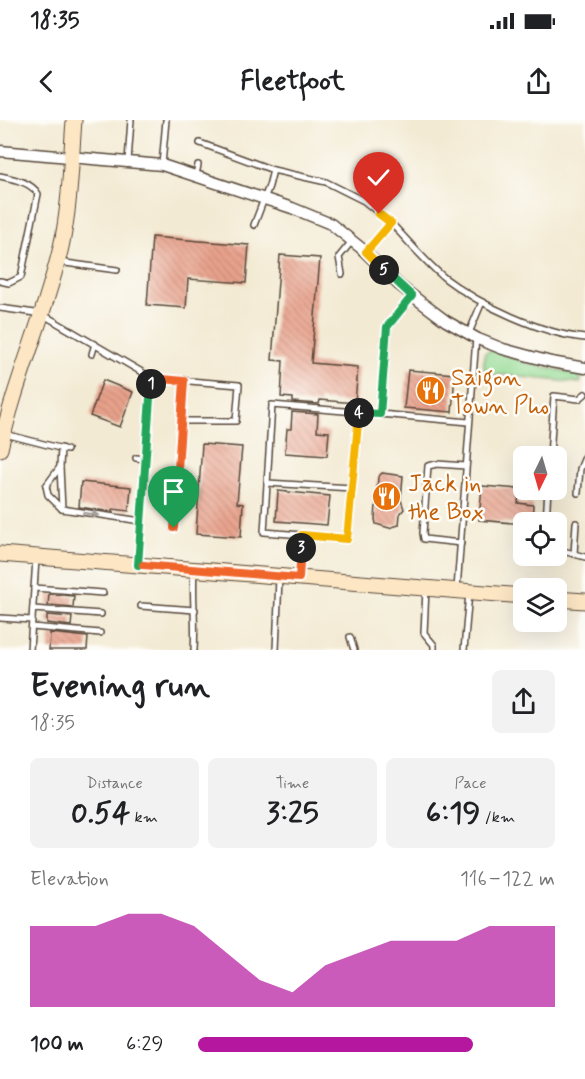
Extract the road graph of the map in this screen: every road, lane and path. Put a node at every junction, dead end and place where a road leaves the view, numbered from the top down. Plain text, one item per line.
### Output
1 (75, 120) edge
2 (131, 120) edge
3 (166, 120) edge
4 (200, 143) dead end
5 (0, 151) edge
6 (71, 156) junction
7 (128, 161) junction
8 (162, 165) junction
9 (273, 170) junction
10 (0, 176) edge
11 (263, 199) junction
12 (391, 223) junction
13 (254, 225) dead end
14 (352, 240) junction
15 (366, 252) junction
16 (57, 262) junction
17 (117, 270) dead end
18 (342, 274) dead end
19 (0, 281) edge
20 (412, 296) junction
21 (482, 302) junction
22 (0, 308) edge
23 (42, 314) junction
24 (472, 335) junction
25 (585, 338) edge
26 (95, 344) junction
27 (92, 354) dead end
28 (585, 368) edge
29 (152, 378) junction
30 (184, 381) junction
31 (585, 394) edge
32 (6, 401) edge
33 (358, 412) junction
34 (380, 414) junction
35 (182, 421) junction
36 (469, 422) junction
37 (2, 441) edge
38 (551, 446) edge
39 (585, 457) edge
40 (136, 458) dead end
41 (146, 459) junction
42 (466, 466) junction
43 (60, 467) junction
44 (267, 483) junction
45 (351, 488) junction
46 (578, 493) dead end
47 (63, 509) junction
48 (141, 522) junction
49 (576, 523) dead end
50 (174, 528) dead end
51 (302, 535) junction
52 (460, 543) junction
53 (567, 552) edge
54 (0, 554) edge
55 (574, 554) junction
56 (37, 556) junction
57 (585, 557) edge
58 (138, 565) junction
59 (195, 570) junction
60 (279, 576) junction
61 (299, 578) junction
62 (34, 588) junction
63 (426, 588) junction
64 (463, 591) junction
65 (103, 594) dead end
66 (513, 595) edge
67 (567, 600) edge
68 (585, 601) edge
69 (141, 606) dead end
70 (33, 609) junction
71 (195, 610) junction
72 (101, 614) dead end
73 (0, 618) edge
74 (32, 620) junction
75 (32, 627) junction
76 (100, 633) dead end
77 (350, 637) dead end
78 (434, 647) edge
79 (30, 650) edge
80 (194, 650) edge
81 (276, 650) edge
82 (354, 650) edge
83 (464, 650) edge

1 - 6 main road
2 - 7 lane
3 - 8 lane
4 - 9 lane
5 - 6 street
6 - 7 street
6 - 16 main road
7 - 8 street
8 - 11 street
9 - 11 lane
9 - 12 lane
10 - 19 lane
11 - 13 lane
11 - 14 street
12 - 15 lane
12 - 21 lane
14 - 15 street
14 - 18 lane
15 - 20 street
16 - 17 lane
16 - 23 main road
20 - 24 street
20 - 34 lane
21 - 24 lane
21 - 25 lane
22 - 23 lane
23 - 26 lane
23 - 32 main road
24 - 28 street
24 - 36 lane
26 - 27 lane
26 - 29 lane
29 - 30 lane
29 - 41 lane
30 - 35 lane
30 - 35 lane
31 - 38 lane
32 - 37 main road
33 - 34 lane
33 - 44 lane
33 - 45 lane
34 - 36 lane
35 - 50 lane
36 - 42 lane
37 - 43 lane
39 - 46 lane
40 - 41 lane
41 - 48 lane
42 - 52 lane
42 - 52 lane
43 - 47 lane
43 - 47 lane
44 - 45 lane
44 - 51 lane
45 - 51 lane
47 -> 48 lane
48 - 58 lane
49 - 55 lane
51 - 61 lane
52 - 64 lane
53 - 55 lane
54 - 56 main road
55 - 57 lane
56 - 58 main road
56 - 62 lane
58 - 59 main road
59 - 60 main road
59 - 71 lane
60 - 61 main road
60 - 81 lane
61 - 63 main road
62 - 65 lane
62 - 70 lane
63 - 64 main road
63 - 78 lane
64 - 66 main road
64 - 83 lane
67 - 68 main road
69 - 71 lane
70 - 72 lane
70 - 74 lane
71 - 80 lane
73 - 74 lane
74 - 75 lane
75 - 76 lane
75 - 79 lane
77 - 82 lane

